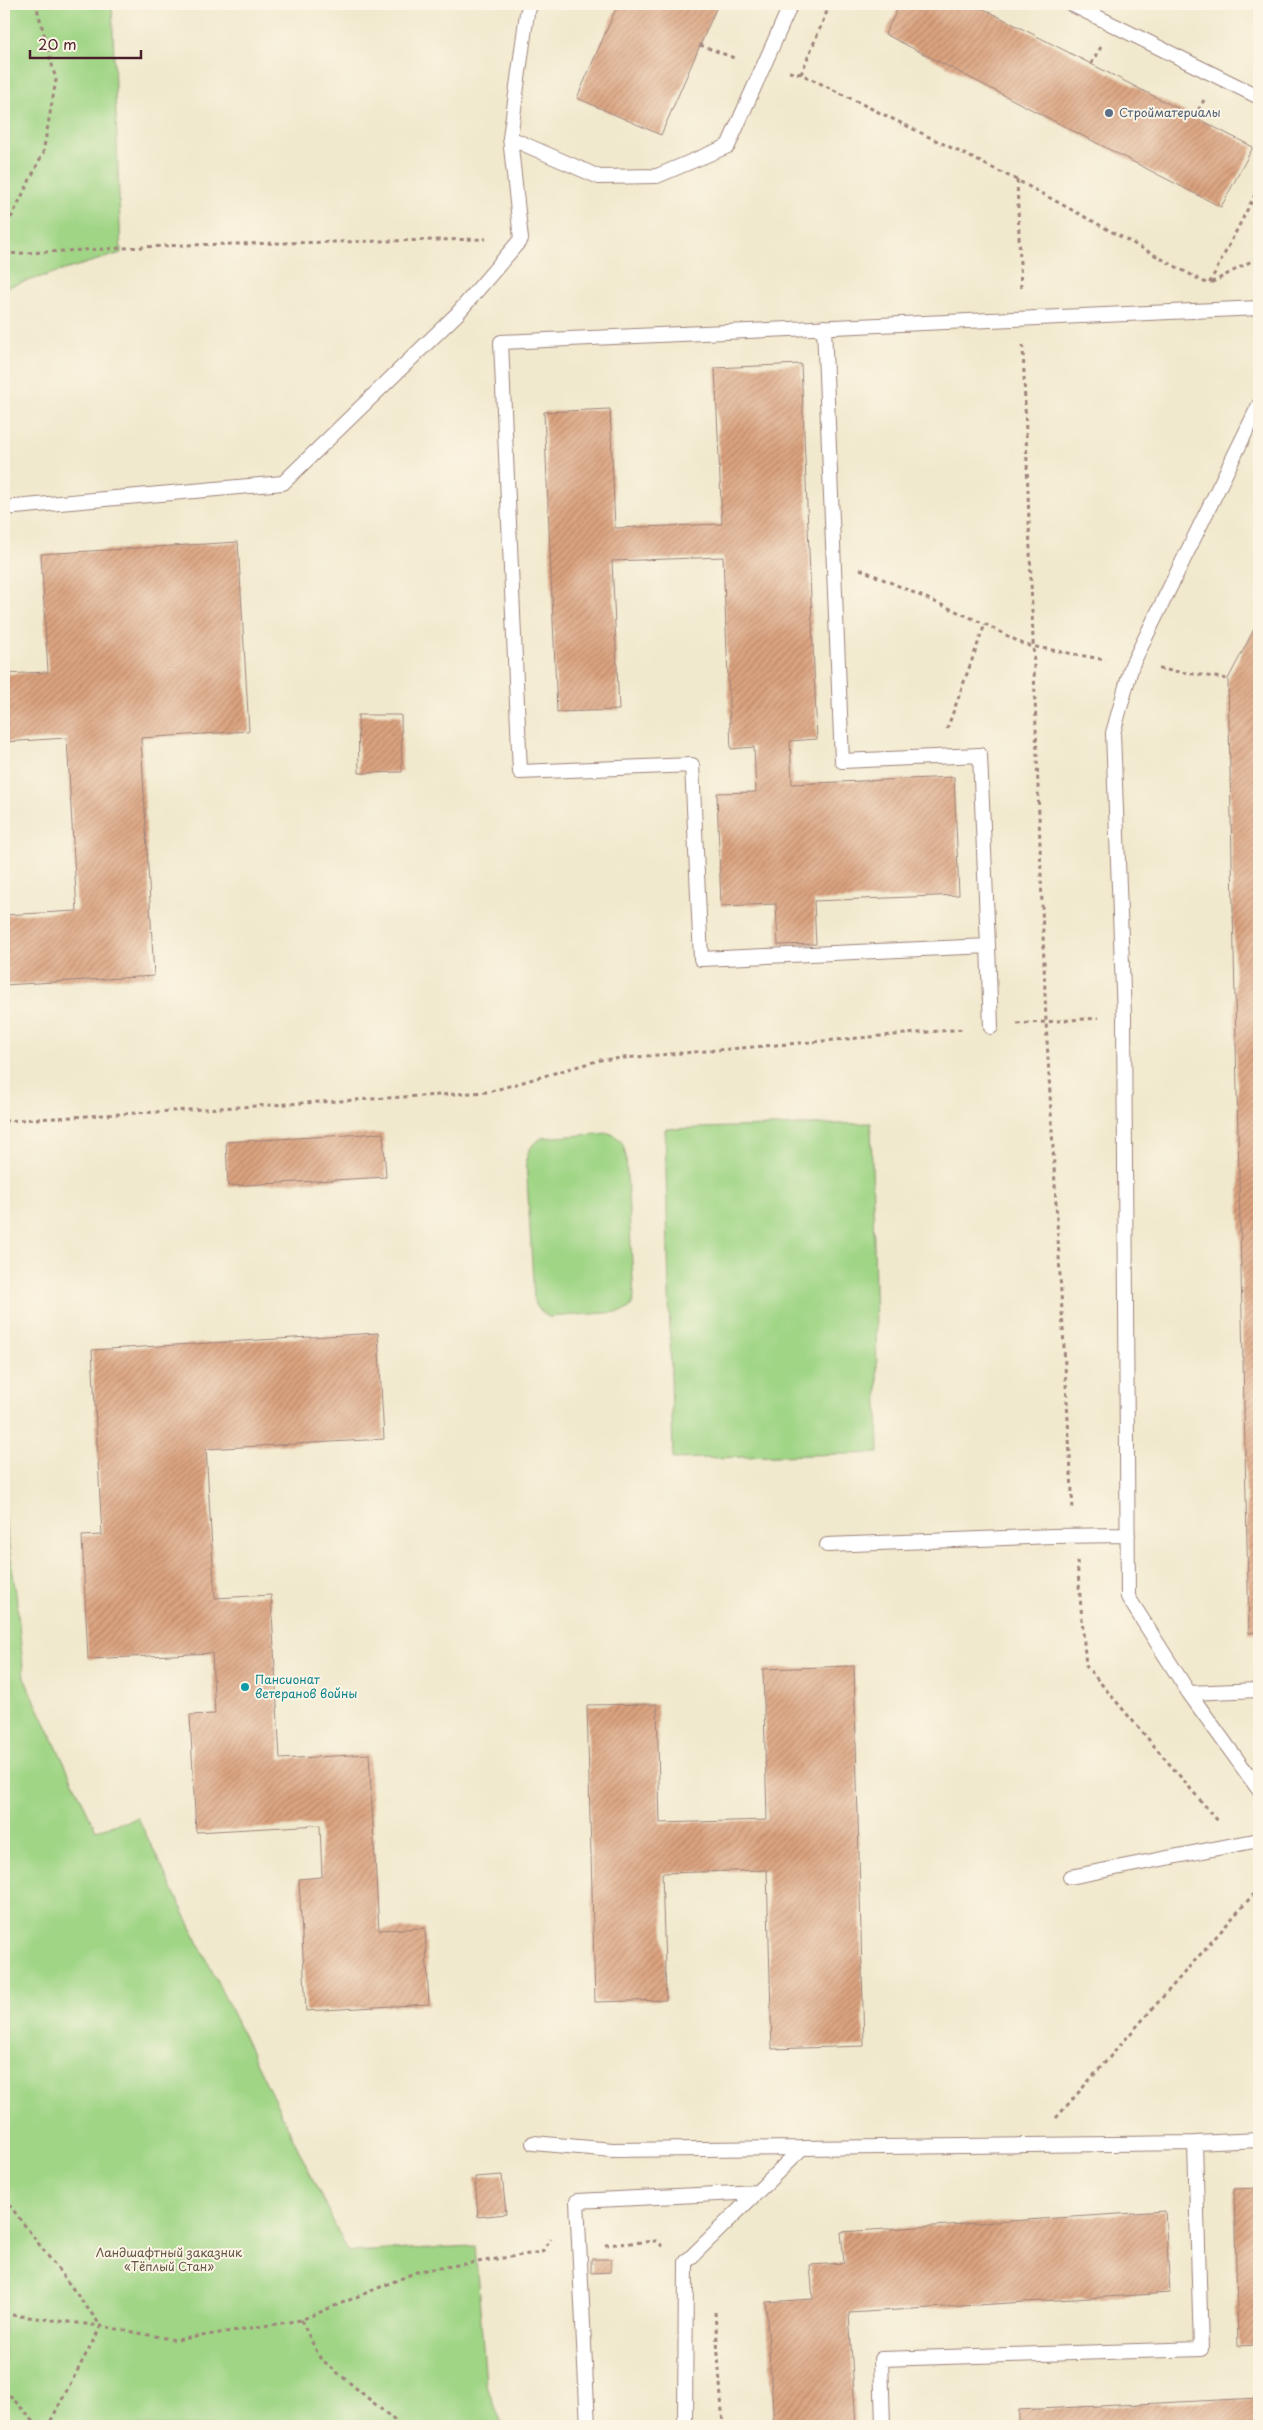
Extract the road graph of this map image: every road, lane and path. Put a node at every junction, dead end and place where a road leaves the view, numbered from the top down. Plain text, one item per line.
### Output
1 (36, 4) edge
2 (531, 4) edge
3 (790, 4) edge
4 (830, 4) edge
5 (1071, 4) edge
6 (1259, 97) edge
7 (510, 138) junction
8 (1017, 180) junction
9 (1259, 186) edge
10 (4, 223) edge
11 (521, 239) junction
12 (4, 254) edge
13 (1259, 257) edge
14 (1208, 284) junction
15 (1256, 308) edge
16 (1022, 318) junction
17 (824, 327) junction
18 (1259, 404) edge
19 (4, 508) edge
20 (833, 558) junction
21 (984, 624) junction
22 (1033, 647) junction
23 (1132, 665) junction
24 (1228, 679) dead end
25 (937, 757) junction
26 (988, 946) junction
27 (1124, 1016) junction
28 (1046, 1022) junction
29 (991, 1026) junction
30 (4, 1121) edge
31 (1075, 1535) junction
32 (1128, 1536) junction
33 (827, 1544) dead end
34 (1259, 1690) edge
35 (1188, 1694) junction
36 (1259, 1790) edge
37 (1259, 1840) edge
38 (1238, 1845) junction
39 (1070, 1877) dead end
40 (1259, 1888) edge
41 (1259, 2140) edge
42 (533, 2143) dead end
43 (1195, 2143) junction
44 (1032, 2145) junction
45 (802, 2148) junction
46 (757, 2192) junction
47 (4, 2198) edge
48 (552, 2237) dead end
49 (579, 2247) junction
50 (542, 2252) junction
51 (686, 2262) junction
52 (4, 2314) edge
53 (301, 2320) junction
54 (101, 2326) junction
55 (4, 2388) edge
56 (38, 2426) edge
57 (48, 2426) edge
58 (396, 2426) edge
59 (588, 2426) edge
60 (685, 2426) edge
61 (883, 2426) edge

1 - 10 path
2 - 7 lane
3 - 7 lane
4 - 8 path
5 - 6 lane
7 - 11 lane
8 - 14 path
8 - 16 path
9 - 14 path
11 - 12 path
11 - 19 lane
13 - 14 path
14 - 15 path
15 - 16 lane
16 - 17 lane
16 - 22 path
17 - 20 lane
17 - 26 lane
18 - 23 lane
20 - 21 path
20 - 25 lane
21 - 22 path
21 - 25 path
22 - 23 path
22 - 28 path
23 - 24 path
23 - 27 lane
25 - 26 lane
26 - 29 lane
27 - 28 path
27 - 32 lane
28 - 29 path
28 - 31 path
29 - 30 path
31 - 32 lane
31 - 33 lane
31 - 38 path
32 - 35 lane
34 - 35 lane
35 - 36 lane
37 - 38 lane
38 - 39 lane
40 - 44 path
41 - 43 lane
42 - 45 lane
43 - 44 lane
43 - 61 lane
44 - 45 lane
45 - 46 lane
46 - 49 lane
46 - 51 lane
47 - 54 path
48 - 50 path
49 - 50 path
49 - 51 path
49 - 59 lane
50 - 53 path
51 - 60 lane
52 - 54 path
53 - 54 path
53 - 58 path
54 - 57 path
55 - 56 path

